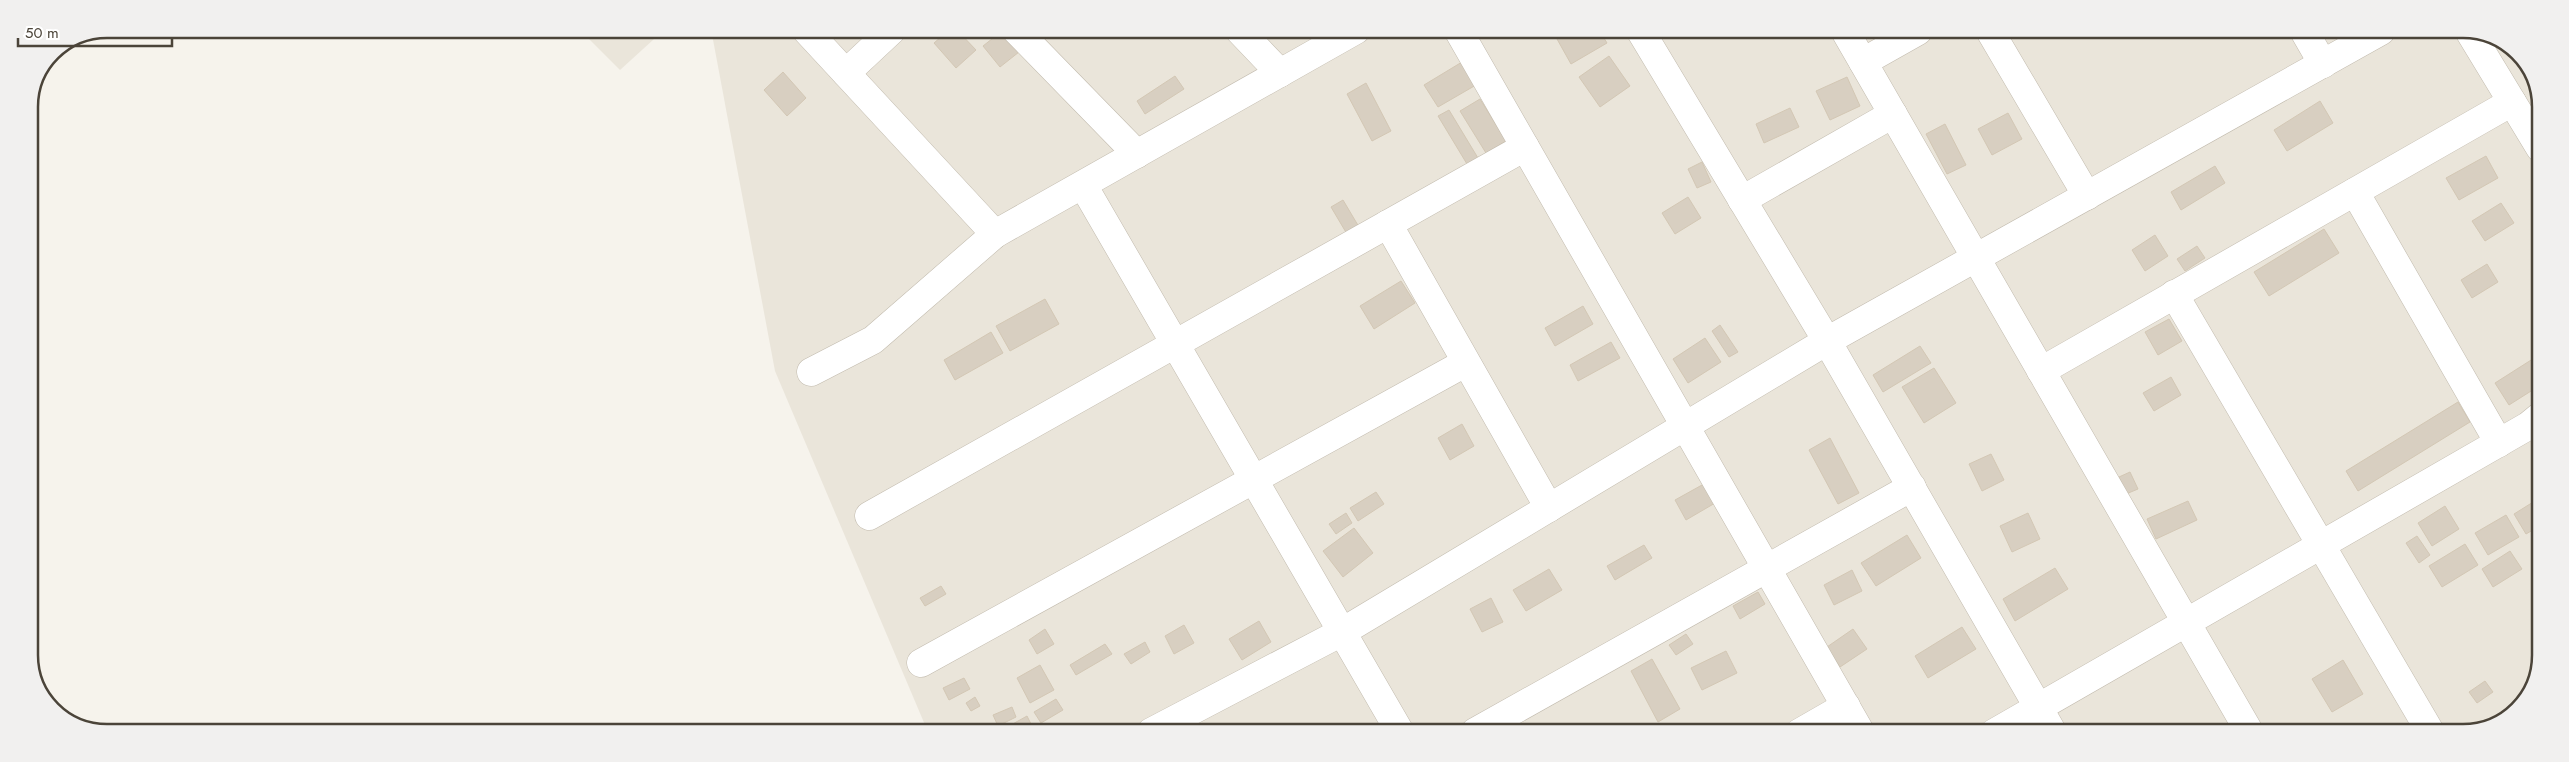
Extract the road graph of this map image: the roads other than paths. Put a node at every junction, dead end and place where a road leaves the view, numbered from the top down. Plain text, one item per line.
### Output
1 (813, 38) edge
2 (883, 38) edge
3 (1024, 38) edge
4 (1247, 38) edge
5 (1342, 38) edge
6 (1463, 38) edge
7 (1645, 38) edge
8 (1848, 38) edge
9 (1906, 38) edge
10 (1994, 38) edge
11 (2308, 38) edge
12 (2368, 38) edge
13 (2473, 38) edge
14 (1863, 62) junction
15 (2323, 64) junction
16 (846, 73) junction
17 (1280, 73) junction
18 (2512, 102) junction
19 (1893, 114) junction
20 (2531, 129) edge
21 (1525, 147) junction
22 (1137, 154) junction
23 (1083, 184) junction
24 (2355, 192) junction
25 (2087, 196) junction
26 (1742, 200) junction
27 (1388, 224) junction
28 (995, 234) junction
29 (1976, 258) junction
30 (2174, 294) junction
31 (1827, 341) junction
32 (1175, 344) junction
33 (1465, 363) junction
34 (2041, 371) junction
35 (811, 372) dead end
36 (2532, 424) edge
37 (1685, 426) junction
38 (2499, 443) junction
39 (1254, 479) junction
40 (1912, 487) junction
41 (1549, 508) junction
42 (869, 516) dead end
43 (2321, 545) junction
44 (1767, 568) junction
45 (2186, 622) junction
46 (1342, 632) junction
47 (921, 663) dead end
48 (1846, 706) junction
49 (2038, 707) junction
50 (1166, 724) edge
51 (1395, 724) edge
52 (1489, 724) edge
53 (1813, 724) edge
54 (1857, 724) edge
55 (2009, 724) edge
56 (2048, 724) edge
57 (2245, 724) edge
58 (2426, 724) edge

1 - 16 street
2 - 16 street
3 - 22 street
4 - 17 street
5 - 17 street
6 - 21 street
7 - 26 street
8 - 14 street
9 - 14 street
10 - 25 street
11 - 15 street
12 - 15 street
13 - 18 street
14 - 19 street
15 - 25 street
16 - 28 street
17 - 22 street
18 - 20 street
18 - 24 street
19 - 26 street
19 - 29 street
21 - 27 street
21 - 37 street
22 - 23 street
23 - 28 street
23 - 32 street
24 - 30 street
24 - 38 street
25 - 29 street
26 - 31 street
27 - 32 street
27 - 33 street
28 - 35 street
29 - 31 street
29 - 34 street
30 - 34 street
30 - 43 street
31 - 37 street
31 - 40 street
32 - 39 street
32 - 42 street
33 - 39 street
33 - 41 street
34 - 45 street
36 - 38 street
37 - 41 street
37 - 44 street
38 - 43 street
39 - 46 street
39 - 47 street
40 - 44 street
40 - 49 street
41 - 46 street
43 - 45 street
43 - 58 street
44 - 48 street
44 - 52 street
45 - 49 street
45 - 57 street
46 - 50 street
46 - 51 street
48 - 53 street
48 - 54 street
49 - 55 street
49 - 56 street

